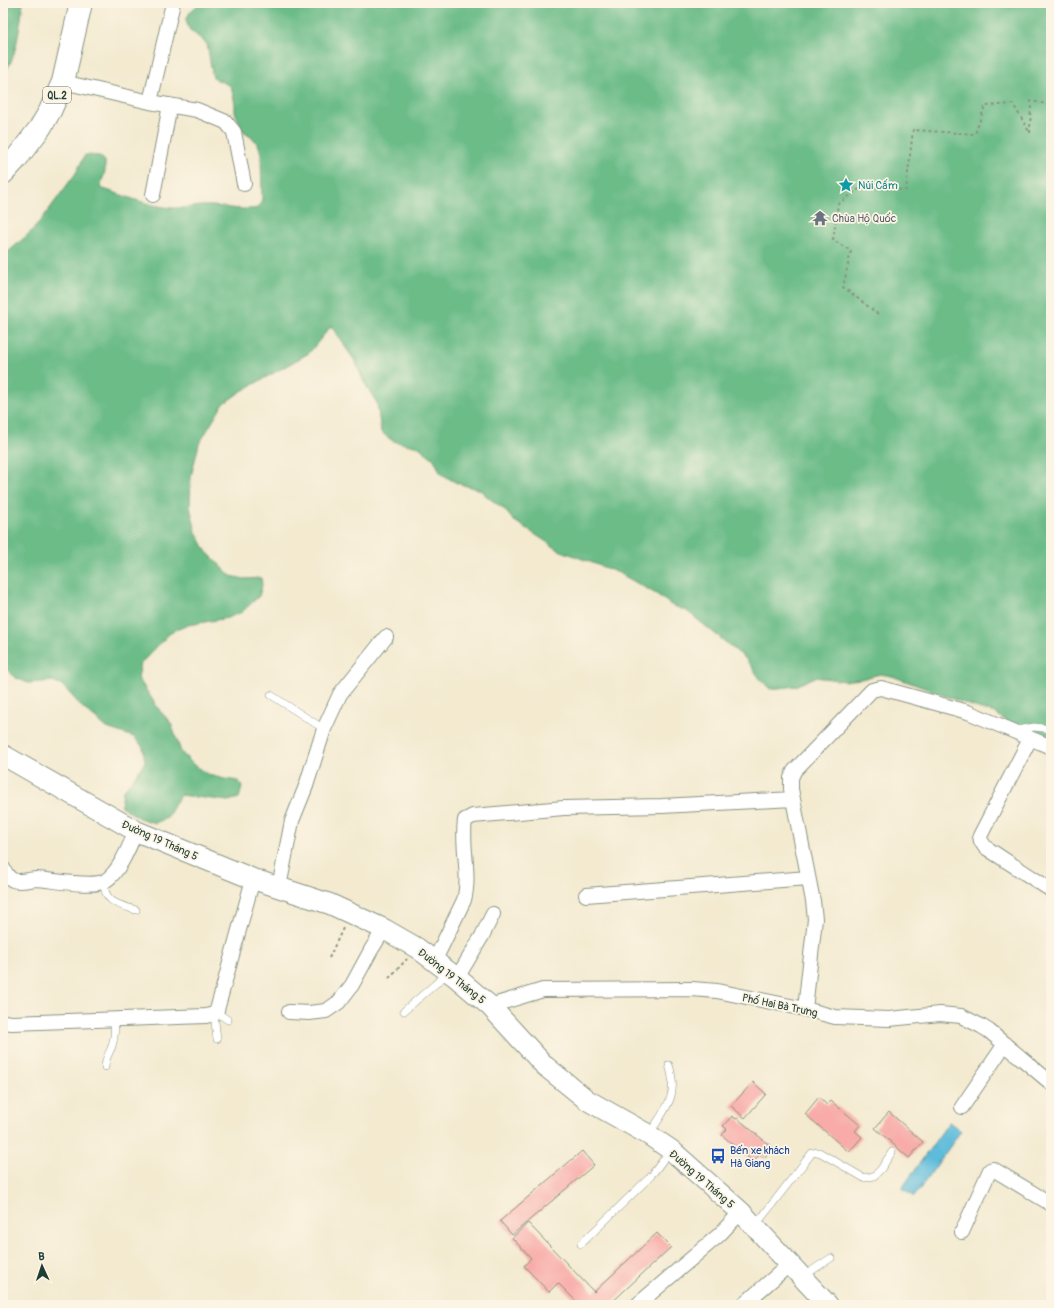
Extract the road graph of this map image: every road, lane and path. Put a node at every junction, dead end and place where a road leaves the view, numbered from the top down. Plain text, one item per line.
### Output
1 (81, 3) edge
2 (173, 3) edge
3 (64, 82) junction
4 (150, 102) junction
5 (170, 105) junction
6 (1051, 105) edge
7 (3, 173) edge
8 (244, 184) dead end
9 (153, 195) dead end
10 (878, 314) dead end
11 (386, 637) dead end
12 (271, 695) dead end
13 (324, 729) junction
14 (1051, 729) edge
15 (1010, 730) junction
16 (1030, 739) junction
17 (1051, 747) edge
18 (3, 754) edge
19 (793, 799) junction
20 (136, 831) junction
21 (3, 868) edge
22 (808, 878) junction
23 (253, 879) junction
24 (104, 882) junction
25 (279, 887) junction
26 (1051, 890) edge
27 (586, 895) dead end
28 (136, 910) dead end
29 (350, 913) junction
30 (493, 914) dead end
31 (384, 930) junction
32 (417, 948) junction
33 (329, 958) dead end
34 (446, 971) junction
35 (389, 978) dead end
36 (490, 1006) junction
37 (805, 1009) junction
38 (404, 1011) dead end
39 (216, 1012) junction
40 (289, 1012) dead end
41 (114, 1019) junction
42 (228, 1020) dead end
43 (3, 1022) edge
44 (217, 1039) dead end
45 (1004, 1044) junction
46 (670, 1065) dead end
47 (105, 1067) dead end
48 (1051, 1083) edge
49 (962, 1107) dead end
50 (649, 1135) junction
51 (671, 1150) junction
52 (892, 1152) dead end
53 (1051, 1204) edge
54 (748, 1219) junction
55 (962, 1232) dead end
56 (581, 1244) dead end
57 (831, 1258) dead end
58 (796, 1270) junction
59 (637, 1305) edge
60 (743, 1305) edge
61 (828, 1305) edge

1 - 3 main road, QL.2
2 - 4 street
3 - 4 street
3 - 7 main road, QL.2
4 - 5 street
5 - 8 street
5 - 9 street
6 - 10 path
11 - 13 street
12 - 13 lane
13 - 25 street
14 - 15 lane
15 - 16 street
15 - 19 street
16 - 17 street
16 - 26 street
18 - 20 street, Đường 19 Tháng 5
19 - 22 street
19 - 34 street
20 - 23 street, Đường 19 Tháng 5
20 - 24 street
21 - 24 street
22 - 27 street
22 - 37 street
23 - 25 street, Đường 19 Tháng 5
23 - 39 street
24 - 28 lane
25 - 29 street, Đường 19 Tháng 5
29 - 31 street, Đường 19 Tháng 5
29 - 33 path
30 - 34 street
31 - 32 street, Đường 19 Tháng 5
31 - 40 street
32 - 34 street, Đường 19 Tháng 5
32 - 35 path
34 - 36 street, Đường 19 Tháng 5
34 - 38 lane
36 - 37 street, Phố Hai Bà Trưng
36 - 50 street, Đường 19 Tháng 5
37 - 45 street, Phố Hai Bà Trưng
39 - 41 street
39 - 42 lane
39 - 44 lane
41 - 43 street
41 - 47 lane
45 - 48 street, Phố Hai Bà Trưng
45 - 49 street
46 - 50 lane
50 - 51 street, Đường 19 Tháng 5
51 - 54 street, Đường 19 Tháng 5
51 - 56 lane
52 - 54 lane
53 - 55 street
54 - 58 street, Đường 19 Tháng 5
54 - 59 street
57 - 58 lane
58 - 60 street
58 - 61 street, Đường 19 Tháng 5

